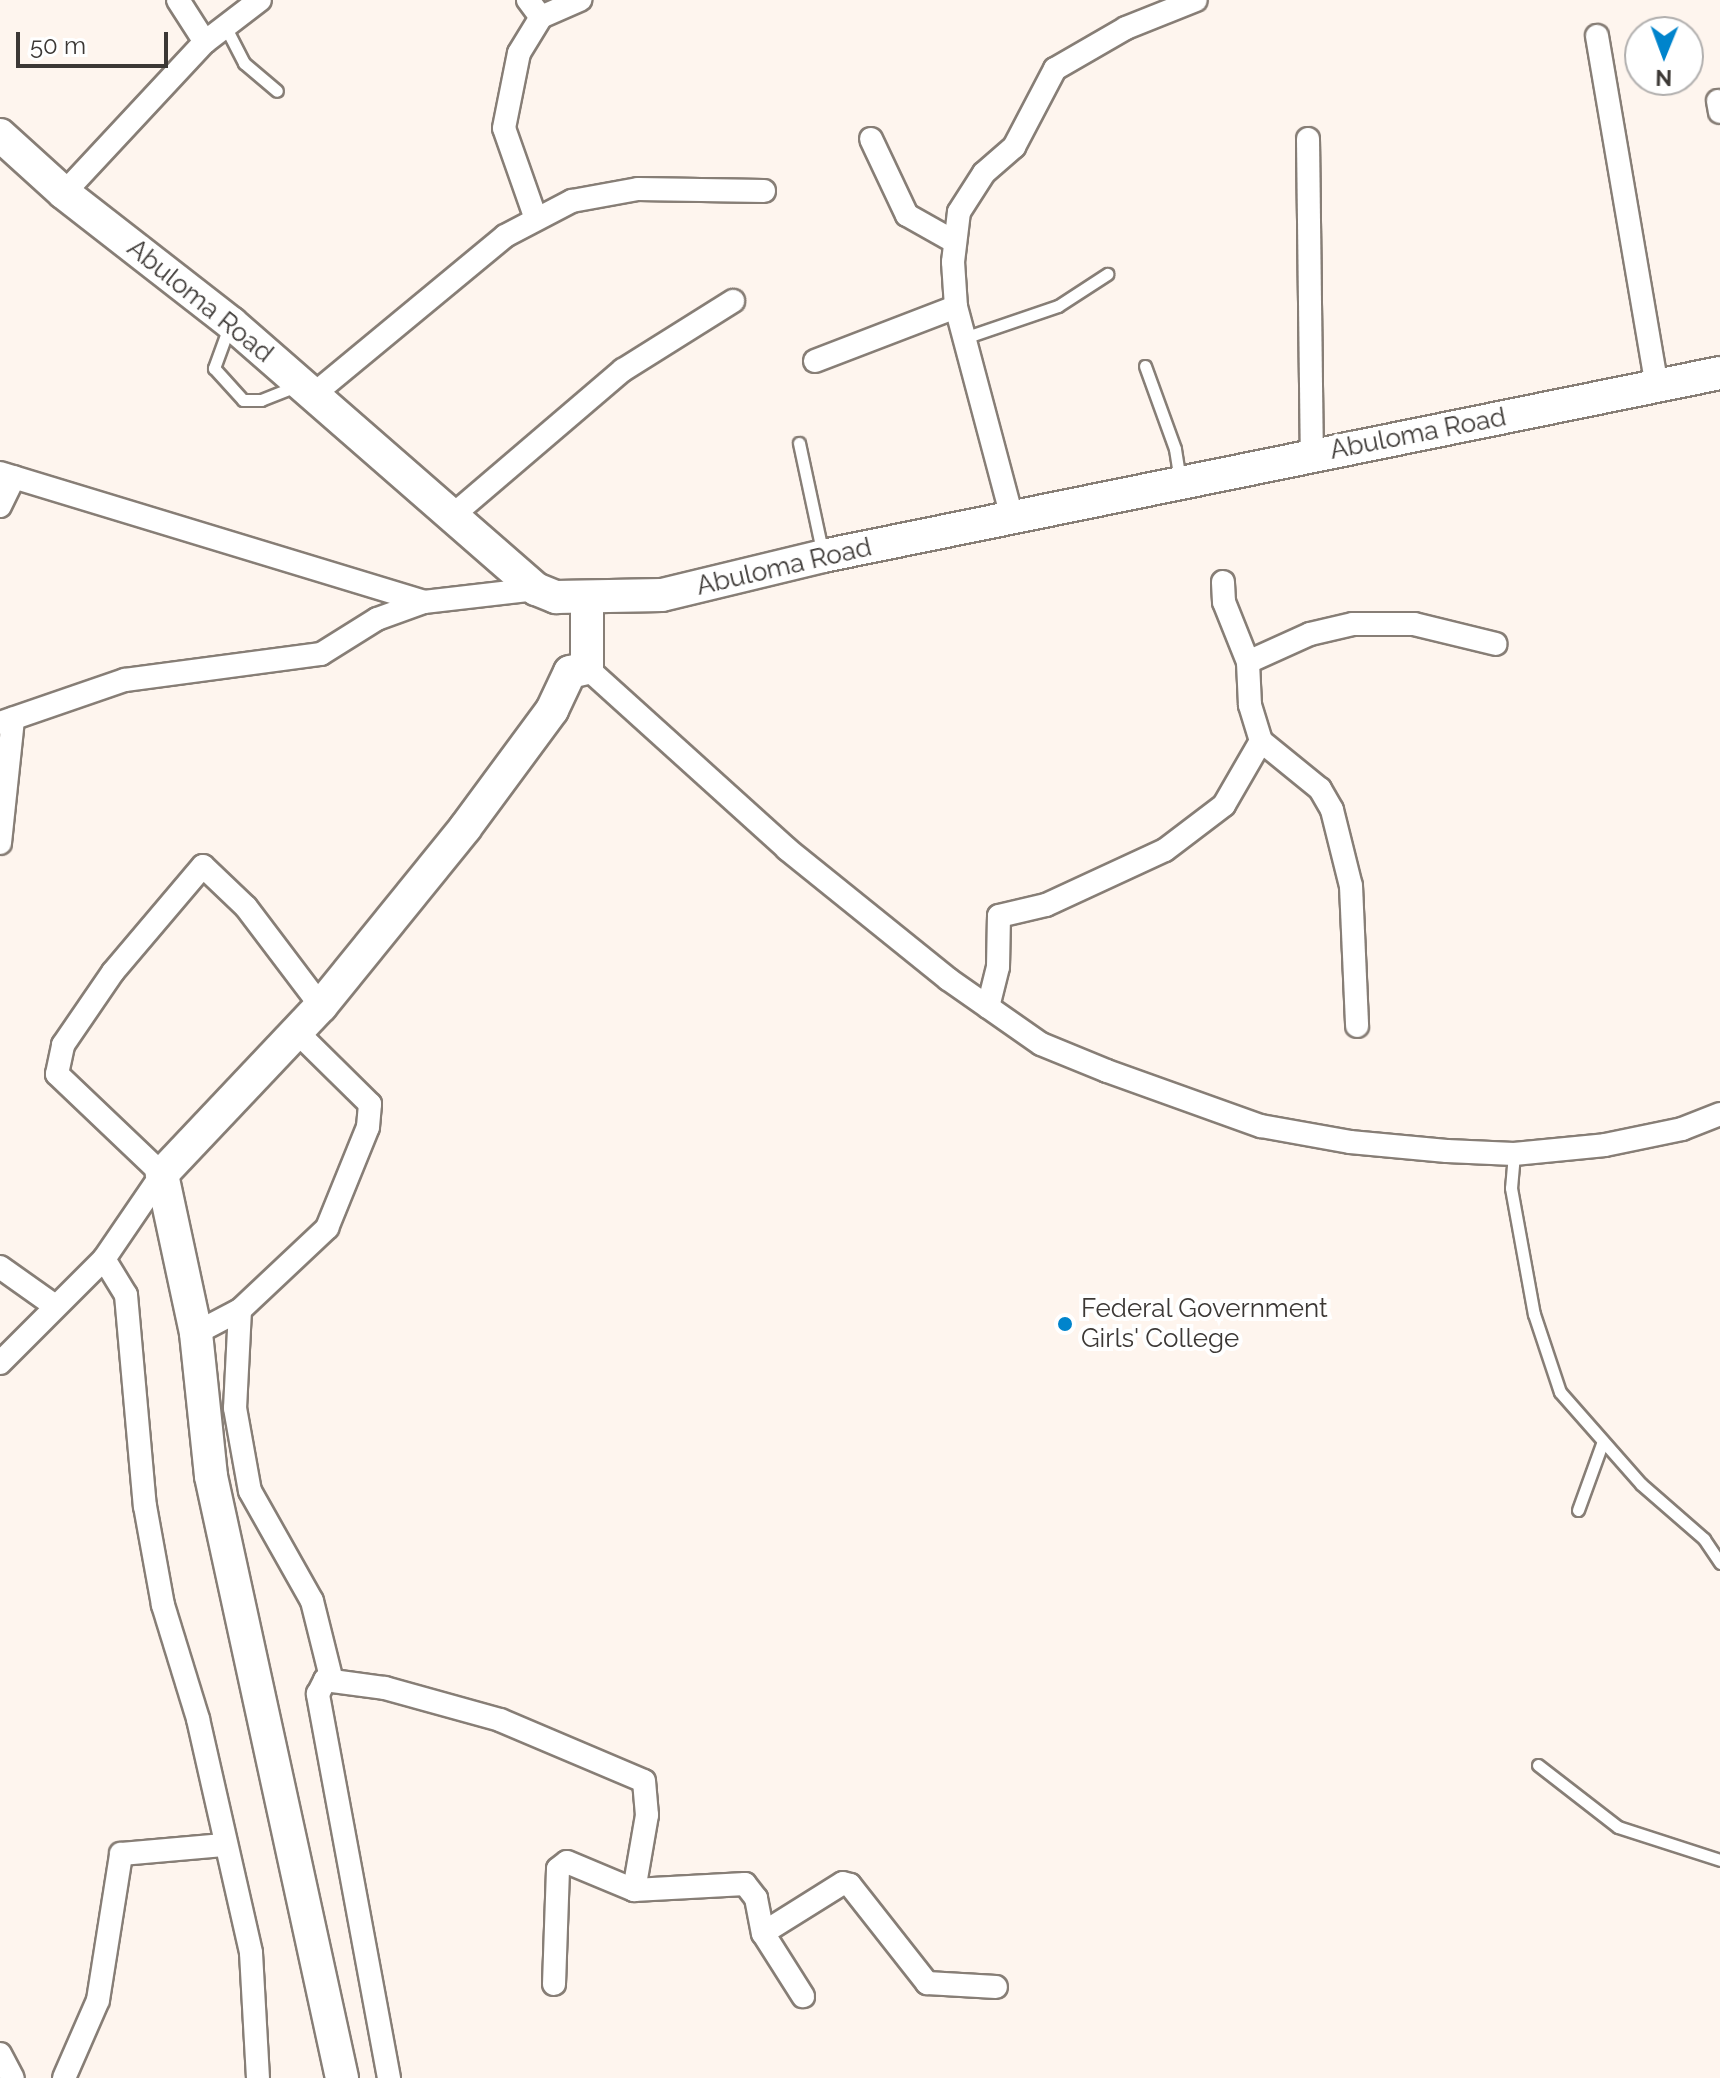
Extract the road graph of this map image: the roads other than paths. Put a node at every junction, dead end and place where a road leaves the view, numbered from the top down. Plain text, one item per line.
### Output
1 (178, 0) edge
2 (260, 0) edge
3 (580, 0) edge
4 (1196, 0) edge
5 (535, 8) edge
6 (225, 25) junction
7 (1597, 36) dead end
8 (205, 42) junction
9 (277, 91) dead end
10 (0, 135) edge
11 (871, 139) dead end
12 (1308, 139) dead end
13 (764, 191) dead end
14 (64, 193) junction
15 (536, 219) junction
16 (955, 242) junction
17 (1107, 274) dead end
18 (733, 301) dead end
19 (956, 307) junction
20 (231, 323) junction
21 (967, 337) junction
22 (815, 361) dead end
23 (1145, 366) dead end
24 (1720, 373) edge
25 (1657, 386) junction
26 (307, 390) junction
27 (799, 443) dead end
28 (1312, 455) junction
29 (7, 475) edge
30 (1180, 483) junction
31 (0, 506) edge
32 (452, 516) junction
33 (1013, 521) junction
34 (823, 556) junction
35 (1223, 582) dead end
36 (536, 589) junction
37 (587, 600) junction
38 (424, 602) junction
39 (1496, 644) dead end
40 (1248, 662) junction
41 (587, 668) junction
42 (6, 721) edge
43 (1261, 741) junction
44 (0, 843) edge
45 (321, 1006) junction
46 (988, 1007) junction
47 (1357, 1026) dead end
48 (298, 1033) junction
49 (1720, 1114) edge
50 (1514, 1154) junction
51 (162, 1174) junction
52 (104, 1259) junction
53 (0, 1267) edge
54 (55, 1306) junction
55 (240, 1310) junction
56 (196, 1333) junction
57 (0, 1363) edge
58 (1603, 1441) junction
59 (1578, 1510) dead end
60 (1720, 1563) edge
61 (331, 1677) junction
62 (1538, 1765) dead end
63 (224, 1845) junction
64 (1720, 1860) edge
65 (634, 1890) junction
66 (763, 1933) junction
67 (554, 1984) dead end
68 (996, 1987) dead end
69 (803, 1996) dead end
70 (0, 2054) edge
71 (13, 2078) edge
72 (64, 2078) edge
73 (258, 2078) edge
74 (342, 2078) edge
75 (389, 2078) edge

1 - 8 street
2 - 6 street
3 - 5 street
4 - 16 street
5 - 15 street
6 - 8 street
6 - 9 lane
7 - 25 street
8 - 14 street
10 - 14 street, Abuloma Road
11 - 16 street
12 - 28 street
13 - 15 street
14 - 20 street, Abuloma Road
15 - 26 street
16 - 19 street
17 - 21 lane
18 - 32 street
19 - 21 street
19 - 22 street
20 - 26 street, Abuloma Road
20 - 26 lane
21 - 33 street
23 - 30 lane
24 - 25 street, Abuloma Road
25 - 28 street, Abuloma Road
26 - 32 street, Abuloma Road
27 - 34 lane
28 - 30 street, Abuloma Road
29 - 31 street
29 - 38 street
30 - 33 street, Abuloma Road
32 - 36 street, Abuloma Road
33 - 34 street, Abuloma Road
34 - 37 street, Abuloma Road
35 - 40 street
36 - 37 street, Abuloma Road
36 - 38 street
37 - 41 street
38 - 42 street
39 - 40 street
40 - 43 street
41 - 45 street
41 - 46 street
42 - 44 street
43 - 46 street
43 - 47 street
45 - 48 street
45 - 51 street
46 - 50 street
48 - 51 street
48 - 55 street
49 - 50 street
50 - 58 lane
51 - 52 street
51 - 56 street
52 - 54 street
52 - 63 street
53 - 54 street
54 - 57 street
55 - 56 street
55 - 61 street
56 - 74 street
58 - 59 lane
58 - 60 lane
61 - 65 street
61 - 75 street
62 - 64 lane
63 - 72 street
63 - 73 street
65 - 66 street
65 - 67 street
66 - 68 street
66 - 69 street
70 - 71 street

